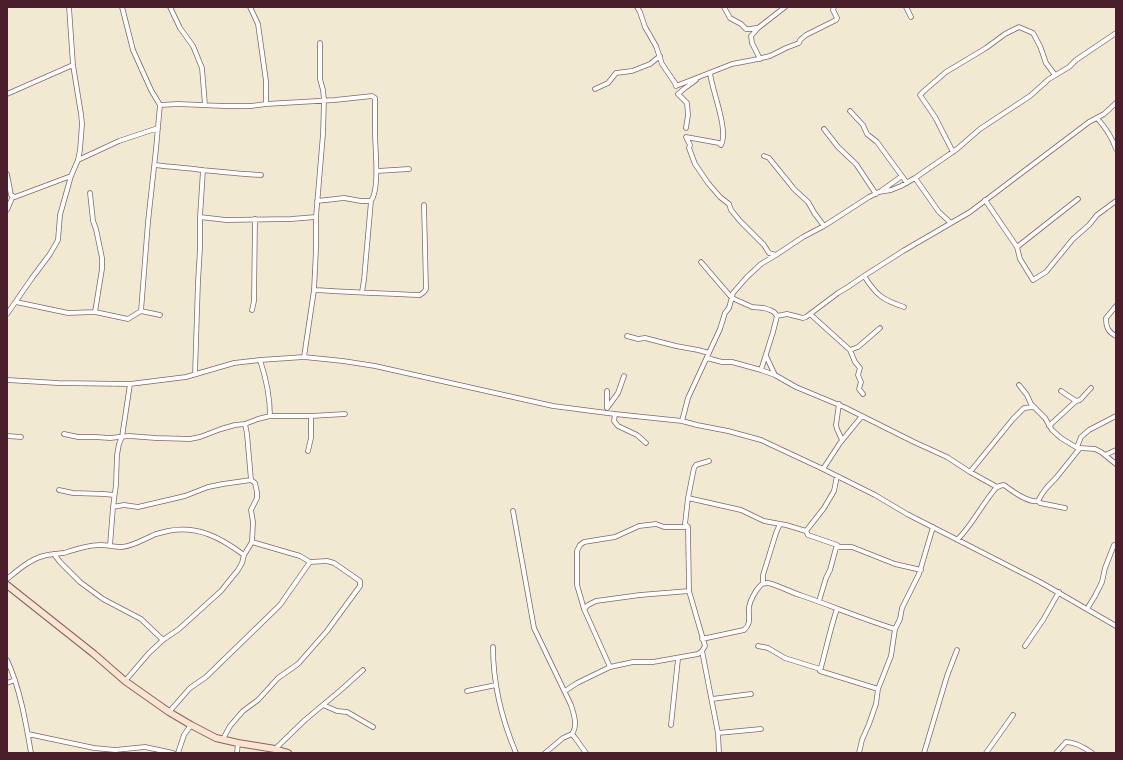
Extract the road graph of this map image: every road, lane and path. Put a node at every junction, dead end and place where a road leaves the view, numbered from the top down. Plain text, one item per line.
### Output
1 (69, 7) edge
2 (122, 7) edge
3 (170, 7) edge
4 (250, 7) edge
5 (637, 7) edge
6 (724, 7) edge
7 (785, 7) edge
8 (834, 7) edge
9 (906, 7) edge
10 (911, 17) dead end
11 (758, 28) junction
12 (1116, 33) edge
13 (320, 43) dead end
14 (660, 56) junction
15 (760, 59) junction
16 (73, 65) junction
17 (708, 74) junction
18 (1055, 75) junction
19 (595, 89) dead end
20 (7, 94) edge
21 (324, 100) junction
22 (1116, 103) edge
23 (266, 104) junction
24 (160, 105) junction
25 (205, 105) junction
26 (850, 111) dead end
27 (1097, 118) junction
28 (158, 128) junction
29 (686, 128) dead end
30 (824, 129) dead end
31 (1116, 149) edge
32 (953, 152) junction
33 (764, 156) dead end
34 (78, 160) junction
35 (155, 165) junction
36 (409, 169) dead end
37 (203, 170) junction
38 (377, 170) junction
39 (7, 174) edge
40 (261, 175) dead end
41 (71, 176) junction
42 (902, 176) junction
43 (915, 178) junction
44 (907, 183) junction
45 (90, 193) dead end
46 (878, 193) junction
47 (13, 196) junction
48 (1078, 199) dead end
49 (985, 200) junction
50 (317, 201) junction
51 (371, 201) junction
52 (1116, 201) edge
53 (424, 204) dead end
54 (7, 210) edge
55 (316, 216) junction
56 (200, 217) junction
57 (254, 219) junction
58 (951, 223) junction
59 (824, 226) junction
60 (1017, 247) junction
61 (769, 253) junction
62 (776, 255) junction
63 (765, 260) junction
64 (701, 262) dead end
65 (864, 276) junction
66 (314, 290) junction
67 (362, 292) junction
68 (732, 298) junction
69 (16, 302) junction
70 (1116, 306) edge
71 (904, 307) dead end
72 (252, 310) dead end
73 (141, 311) junction
74 (95, 312) junction
75 (7, 314) edge
76 (810, 314) junction
77 (160, 315) dead end
78 (777, 316) junction
79 (880, 328) dead end
80 (627, 336) dead end
81 (1116, 336) edge
82 (850, 350) junction
83 (708, 355) junction
84 (766, 355) junction
85 (304, 357) junction
86 (260, 360) junction
87 (761, 370) junction
88 (195, 374) junction
89 (774, 375) junction
90 (624, 376) dead end
91 (7, 380) edge
92 (130, 384) junction
93 (1019, 386) dead end
94 (1091, 388) dead end
95 (607, 391) dead end
96 (1061, 391) dead end
97 (863, 394) dead end
98 (1076, 402) junction
99 (838, 404) junction
100 (1033, 407) junction
101 (607, 408) junction
102 (608, 413) junction
103 (345, 414) dead end
104 (614, 414) junction
105 (270, 416) junction
106 (311, 416) junction
107 (862, 416) junction
108 (1116, 416) edge
109 (682, 421) junction
110 (245, 424) junction
111 (1049, 426) junction
112 (64, 434) dead end
113 (7, 436) edge
114 (122, 436) junction
115 (21, 437) dead end
116 (842, 440) junction
117 (646, 443) dead end
118 (1078, 448) junction
119 (1116, 450) edge
120 (308, 451) dead end
121 (1105, 455) junction
122 (709, 461) dead end
123 (1116, 464) edge
124 (823, 469) junction
125 (970, 472) junction
126 (837, 476) junction
127 (251, 480) junction
128 (997, 487) junction
129 (59, 490) dead end
130 (114, 496) junction
131 (688, 498) junction
132 (1038, 501) junction
133 (112, 508) junction
134 (1065, 508) dead end
135 (513, 511) dead end
136 (780, 524) junction
137 (933, 526) junction
138 (688, 527) junction
139 (806, 531) junction
140 (958, 540) junction
141 (252, 542) junction
142 (1114, 545) dead end
143 (110, 546) junction
144 (839, 547) junction
145 (54, 554) junction
146 (244, 555) junction
147 (310, 562) junction
148 (921, 570) junction
149 (7, 579) edge
150 (763, 583) junction
151 (7, 584) edge
152 (689, 591) junction
153 (1059, 592) junction
154 (819, 601) junction
155 (584, 609) junction
156 (837, 609) junction
157 (1087, 609) junction
158 (1116, 626) edge
159 (895, 629) junction
160 (702, 639) junction
161 (163, 640) junction
162 (758, 646) dead end
163 (1025, 646) dead end
164 (494, 647) dead end
165 (957, 650) dead end
166 (702, 651) junction
167 (678, 659) junction
168 (7, 660) edge
169 (610, 667) junction
170 (820, 669) junction
171 (364, 670) dead end
172 (15, 680) junction
173 (125, 681) junction
174 (7, 683) edge
175 (496, 685) junction
176 (878, 689) junction
177 (467, 691) dead end
178 (565, 691) junction
179 (751, 694) dead end
180 (712, 699) junction
181 (323, 705) junction
182 (169, 712) junction
183 (1013, 715) dead end
184 (191, 725) junction
185 (671, 725) dead end
186 (373, 727) dead end
187 (760, 729) dead end
188 (718, 733) junction
189 (28, 734) junction
190 (572, 734) junction
191 (223, 739) junction
192 (238, 743) junction
193 (275, 749) junction
194 (31, 753) edge
195 (173, 753) edge
196 (178, 753) edge
197 (237, 753) edge
198 (288, 753) edge
199 (516, 753) edge
200 (545, 753) edge
201 (586, 753) edge
202 (719, 753) edge
203 (859, 753) edge
204 (924, 753) edge
205 (986, 753) edge
206 (1056, 753) edge
207 (1092, 753) edge

1 - 16 street
2 - 24 street
3 - 25 street
4 - 23 street
5 - 14 street
6 - 11 street
7 - 11 street
8 - 15 street
9 - 10 street
11 - 15 street
12 - 18 street
13 - 21 street
14 - 17 street
14 - 19 street
15 - 17 street
16 - 20 street
16 - 34 street
17 - 29 street
17 - 61 street
18 - 32 street
18 - 32 street
21 - 23 street
21 - 38 street
21 - 50 street
22 - 27 street
23 - 25 street
24 - 25 street
24 - 28 street
26 - 42 street
27 - 31 street
27 - 49 street
28 - 34 street
28 - 35 street
30 - 46 street
32 - 43 street
33 - 59 street
34 - 41 street
35 - 37 street
35 - 73 street
36 - 38 street
37 - 40 street
37 - 56 street
38 - 51 street
39 - 47 street
41 - 47 street
41 - 69 street
42 - 44 street
42 - 46 street
43 - 44 street
43 - 58 street
44 - 46 street
45 - 74 street
46 - 59 street
47 - 54 street
48 - 60 street
49 - 58 street
49 - 60 street
50 - 51 street
50 - 55 street
51 - 67 street
52 - 60 street
53 - 67 street
55 - 57 street
55 - 66 street
56 - 57 street
56 - 88 street
57 - 72 street
58 - 65 street
59 - 62 street
61 - 62 street
61 - 63 street
62 - 63 street
63 - 68 street
64 - 68 street
65 - 71 street
65 - 76 street
66 - 67 street
66 - 85 street
68 - 78 street
68 - 83 street
69 - 74 street
69 - 75 street
70 - 81 street
73 - 74 street
73 - 77 street
76 - 78 street
76 - 82 street
78 - 84 street
79 - 82 street
80 - 83 street
82 - 97 street
83 - 87 street
83 - 109 street
84 - 87 street
84 - 89 street
85 - 86 street
85 - 102 street
86 - 88 street
86 - 105 street
87 - 89 street
88 - 92 street
89 - 99 street
90 - 101 street
91 - 92 street
92 - 114 street
93 - 100 street
94 - 98 street
95 - 101 street
96 - 98 street
98 - 111 street
99 - 107 street
99 - 116 street
100 - 111 street
100 - 125 street
101 - 102 street
102 - 104 street
103 - 106 street
104 - 109 street
104 - 117 street
105 - 106 street
105 - 110 street
106 - 120 street
107 - 116 street
107 - 125 street
108 - 118 street
109 - 124 street
110 - 114 street
110 - 127 street
111 - 118 street
112 - 114 street
113 - 115 street
114 - 130 street
116 - 124 street
118 - 121 street
118 - 132 street
119 - 121 street
121 - 123 street
122 - 131 street
124 - 126 street
125 - 128 street
126 - 137 street
126 - 139 street
127 - 133 street
127 - 141 street
128 - 132 street
128 - 140 street
129 - 130 street
130 - 133 street
131 - 136 street
131 - 138 street
132 - 134 street
133 - 143 street
135 - 178 street
136 - 139 street
136 - 150 street
137 - 140 street
137 - 148 street
138 - 152 street
138 - 155 street
139 - 144 street
140 - 153 street
141 - 146 street
141 - 147 street
142 - 157 street
143 - 145 street
143 - 146 street
144 - 148 street
144 - 154 street
145 - 149 street
145 - 161 street
146 - 161 street
147 - 182 street
147 - 191 street
148 - 159 street
150 - 154 street
150 - 160 street
151 - 173 street
152 - 155 street
152 - 160 street
153 - 157 street
153 - 163 street
154 - 156 street
155 - 169 street
156 - 159 street
156 - 170 street
157 - 158 street
159 - 176 street
160 - 166 street
161 - 173 street
162 - 170 street
164 - 175 street
165 - 204 street
166 - 167 street
166 - 180 street
167 - 169 street
167 - 185 street
168 - 172 street
169 - 178 street
170 - 176 street
171 - 181 street
172 - 174 street
172 - 189 street
173 - 182 street
175 - 177 street
175 - 199 street
176 - 203 street
178 - 190 street
179 - 180 street
180 - 188 street
181 - 186 street
181 - 193 street
182 - 184 street
183 - 205 street
184 - 191 street
184 - 196 street
187 - 188 street
188 - 202 street
189 - 194 street
189 - 195 street
190 - 200 street
190 - 201 street
191 - 192 street
192 - 193 street
192 - 197 street
193 - 198 street
206 - 207 street

